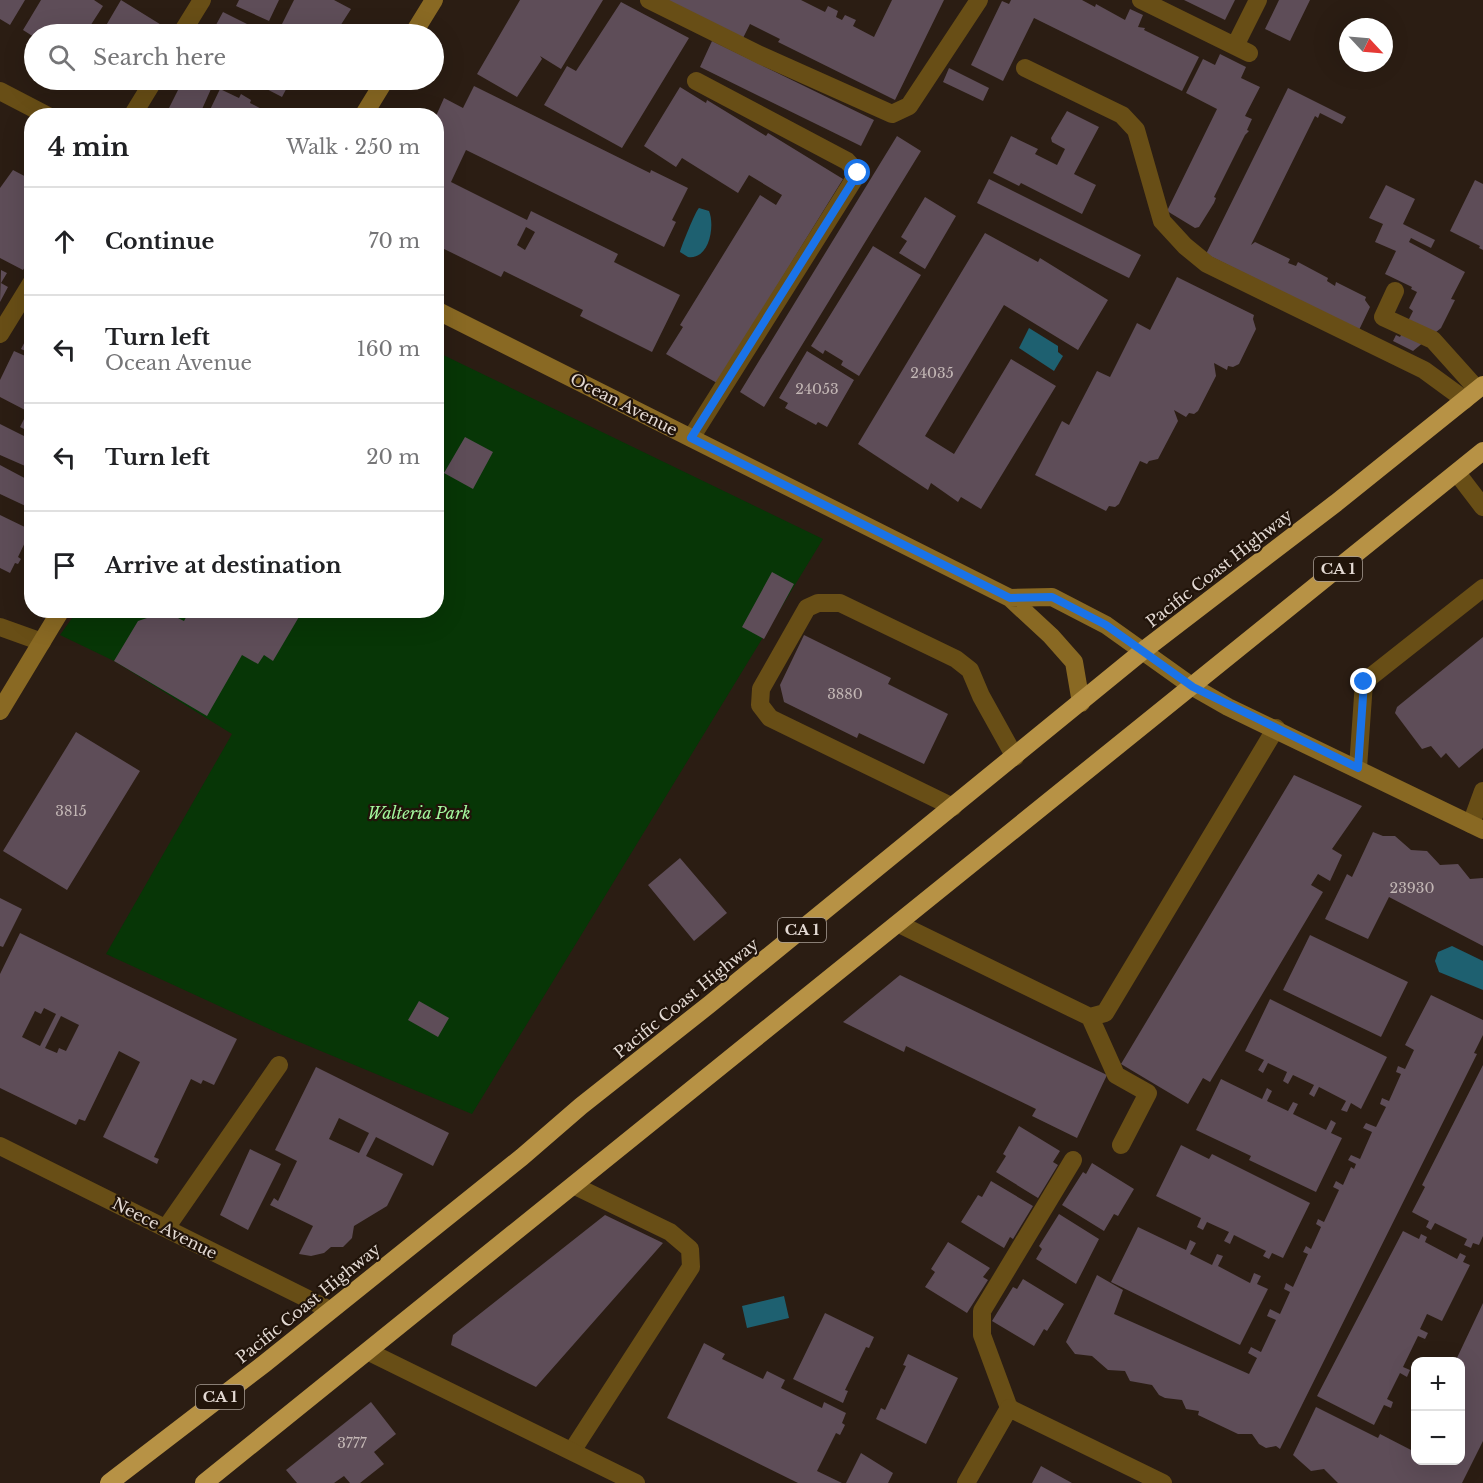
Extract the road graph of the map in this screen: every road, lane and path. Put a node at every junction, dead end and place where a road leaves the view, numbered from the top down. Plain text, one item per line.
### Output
1 (202, 0) edge
2 (434, 0) edge
3 (649, 0) edge
4 (979, 0) edge
5 (1141, 0) edge
6 (1258, 0) edge
7 (187, 24) edge
8 (418, 24) edge
9 (1024, 68) dead end
10 (696, 81) dead end
11 (148, 90) edge
12 (379, 90) edge
13 (0, 91) edge
14 (33, 108) edge
15 (137, 108) edge
16 (368, 108) edge
17 (1395, 291) dead end
18 (24, 295) edge
19 (444, 314) edge
20 (0, 334) edge
21 (1475, 391) edge
22 (691, 438) junction
23 (1483, 452) edge
24 (1457, 473) junction
25 (1483, 507) edge
26 (1483, 588) edge
27 (1010, 598) junction
28 (56, 618) edge
29 (0, 627) edge
30 (42, 642) junction
31 (1144, 650) junction
32 (1193, 687) junction
33 (1081, 703) junction
34 (0, 711) edge
35 (1276, 728) junction
36 (1015, 757) junction
37 (1358, 768) junction
38 (1483, 791) edge
39 (953, 807) junction
40 (1477, 827) edge
41 (899, 924) junction
42 (1090, 1017) junction
43 (279, 1065) dead end
44 (1121, 1145) dead end
45 (0, 1146) edge
46 (1073, 1160) dead end
47 (575, 1186) junction
48 (166, 1228) junction
49 (330, 1310) junction
50 (369, 1352) junction
51 (1009, 1408) junction
52 (572, 1451) junction
53 (110, 1483) edge
54 (204, 1483) edge
55 (636, 1483) edge
56 (966, 1483) edge
57 (1163, 1483) edge

1 - 7 street
2 - 8 street
3 - 4 street
5 - 6 street
9 - 21 street
10 - 22 street
11 - 15 street
12 - 16 street
13 - 14 street
17 - 21 street
18 - 20 street
19 - 22 street, Ocean Avenue
21 - 31 highway, Pacific Coast Highway / CA 1
22 - 27 street, Ocean Avenue
23 - 24 highway, CA 1
24 - 25 street
24 - 32 highway, CA 1
26 - 37 street
27 - 31 street, Ocean Avenue
27 - 33 street
28 - 30 street
29 - 30 street
30 - 34 street
31 - 32 street, Ocean Avenue
31 - 33 highway, Pacific Coast Highway / CA 1
32 - 35 street, Ocean Avenue
32 - 41 highway, CA 1
33 - 36 highway, Pacific Coast Highway / CA 1
35 - 37 street, Ocean Avenue
35 - 42 street
36 - 39 highway, Pacific Coast Highway / CA 1
36 - 39 street
37 - 40 street, Ocean Avenue
38 - 40 street
39 - 49 highway, Pacific Coast Highway / CA 1
41 - 42 street
41 - 47 highway, CA 1
42 - 44 street
43 - 48 street
45 - 48 street, Neece Avenue
46 - 51 street
47 - 50 highway, CA 1
47 - 52 street
48 - 49 street, Neece Avenue
49 - 53 highway, Pacific Coast Highway / CA 1
50 - 52 street
50 - 54 highway, CA 1
51 - 56 street
51 - 57 street
52 - 55 street

